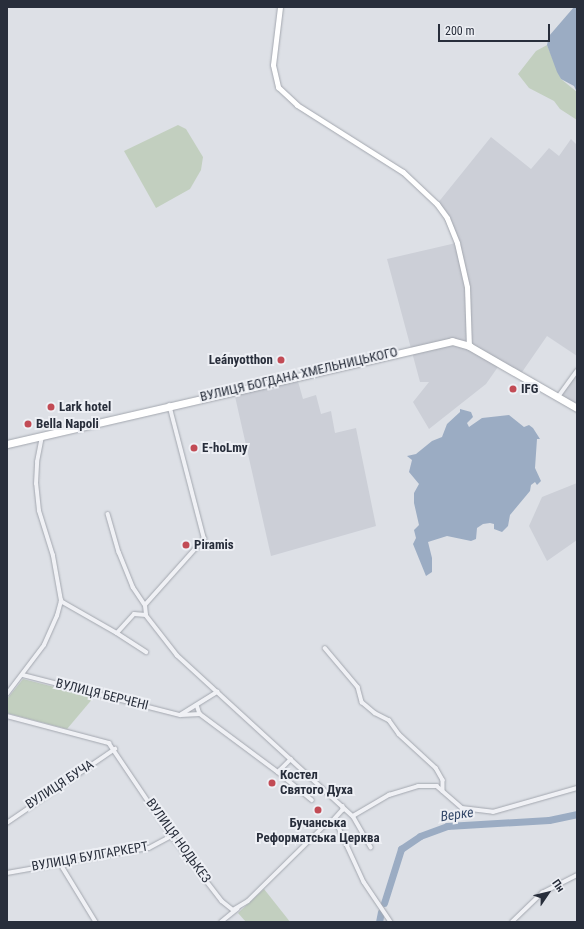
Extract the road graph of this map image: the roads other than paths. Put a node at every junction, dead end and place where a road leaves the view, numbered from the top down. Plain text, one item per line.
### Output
1 (280, 7) edge
2 (469, 346) junction
3 (577, 371) edge
4 (558, 397) junction
5 (169, 405) junction
6 (577, 408) edge
7 (42, 436) junction
8 (7, 444) edge
9 (108, 514) dead end
10 (61, 601) junction
11 (145, 605) junction
12 (146, 615) junction
13 (117, 633) junction
14 (325, 648) dead end
15 (146, 652) dead end
16 (24, 675) junction
17 (217, 692) junction
18 (7, 694) edge
19 (198, 705) junction
20 (200, 714) junction
21 (7, 716) edge
22 (180, 716) junction
23 (114, 749) junction
24 (291, 759) junction
25 (278, 772) junction
26 (577, 788) edge
27 (443, 791) junction
28 (312, 800) dead end
29 (343, 806) junction
30 (353, 816) junction
31 (334, 819) junction
32 (7, 823) edge
33 (172, 836) junction
34 (371, 847) dead end
35 (60, 863) junction
36 (7, 873) edge
37 (577, 875) edge
38 (238, 909) junction
39 (96, 922) edge
40 (221, 922) edge
41 (391, 922) edge
42 (512, 922) edge

1 - 2 street
2 - 4 highway, ВУЛИЦЯ БОГДАНА ХМЕЛЬНИЦЬКОГО
2 - 5 highway, ВУЛИЦЯ БОГДАНА ХМЕЛЬНИЦЬКОГО
3 - 4 street
4 - 6 highway, ВУЛИЦЯ БОГДАНА ХМЕЛЬНИЦЬКОГО
5 - 7 highway, ВУЛИЦЯ БОГДАНА ХМЕЛЬНИЦЬКОГО
5 - 11 street
7 - 8 highway, ВУЛИЦЯ БОГДАНА ХМЕЛЬНИЦЬКОГО
7 - 10 street
9 - 11 street
10 - 13 street
10 - 16 street
11 - 12 street
12 - 13 street
12 - 17 street
13 - 15 street
14 - 27 street
16 - 18 street
16 - 22 street, ВУЛИЦЯ БЕРЧЕНІ
17 - 19 street
17 - 24 street
19 - 20 street
19 - 22 street
20 - 22 street, ВУЛИЦЯ БЕРЧЕНІ
20 - 25 street
21 - 23 street, ВУЛИЦЯ НОДЬКЕЗ
23 - 32 street, ВУЛИЦЯ БУЧА
23 - 33 street, ВУЛИЦЯ НОДЬКЕЗ
24 - 25 street
24 - 29 street
25 - 28 street
26 - 27 street
27 - 30 street
29 - 30 street
29 - 31 street
30 - 34 street
31 - 38 street
31 - 41 street
33 - 35 street, ВУЛИЦЯ БУЛГАРКЕРТ
33 - 38 street, ВУЛИЦЯ НОДЬКЕЗ
35 - 36 street, ВУЛИЦЯ БУЛГАРКЕРТ
35 - 39 street
37 - 42 street
38 - 40 street

